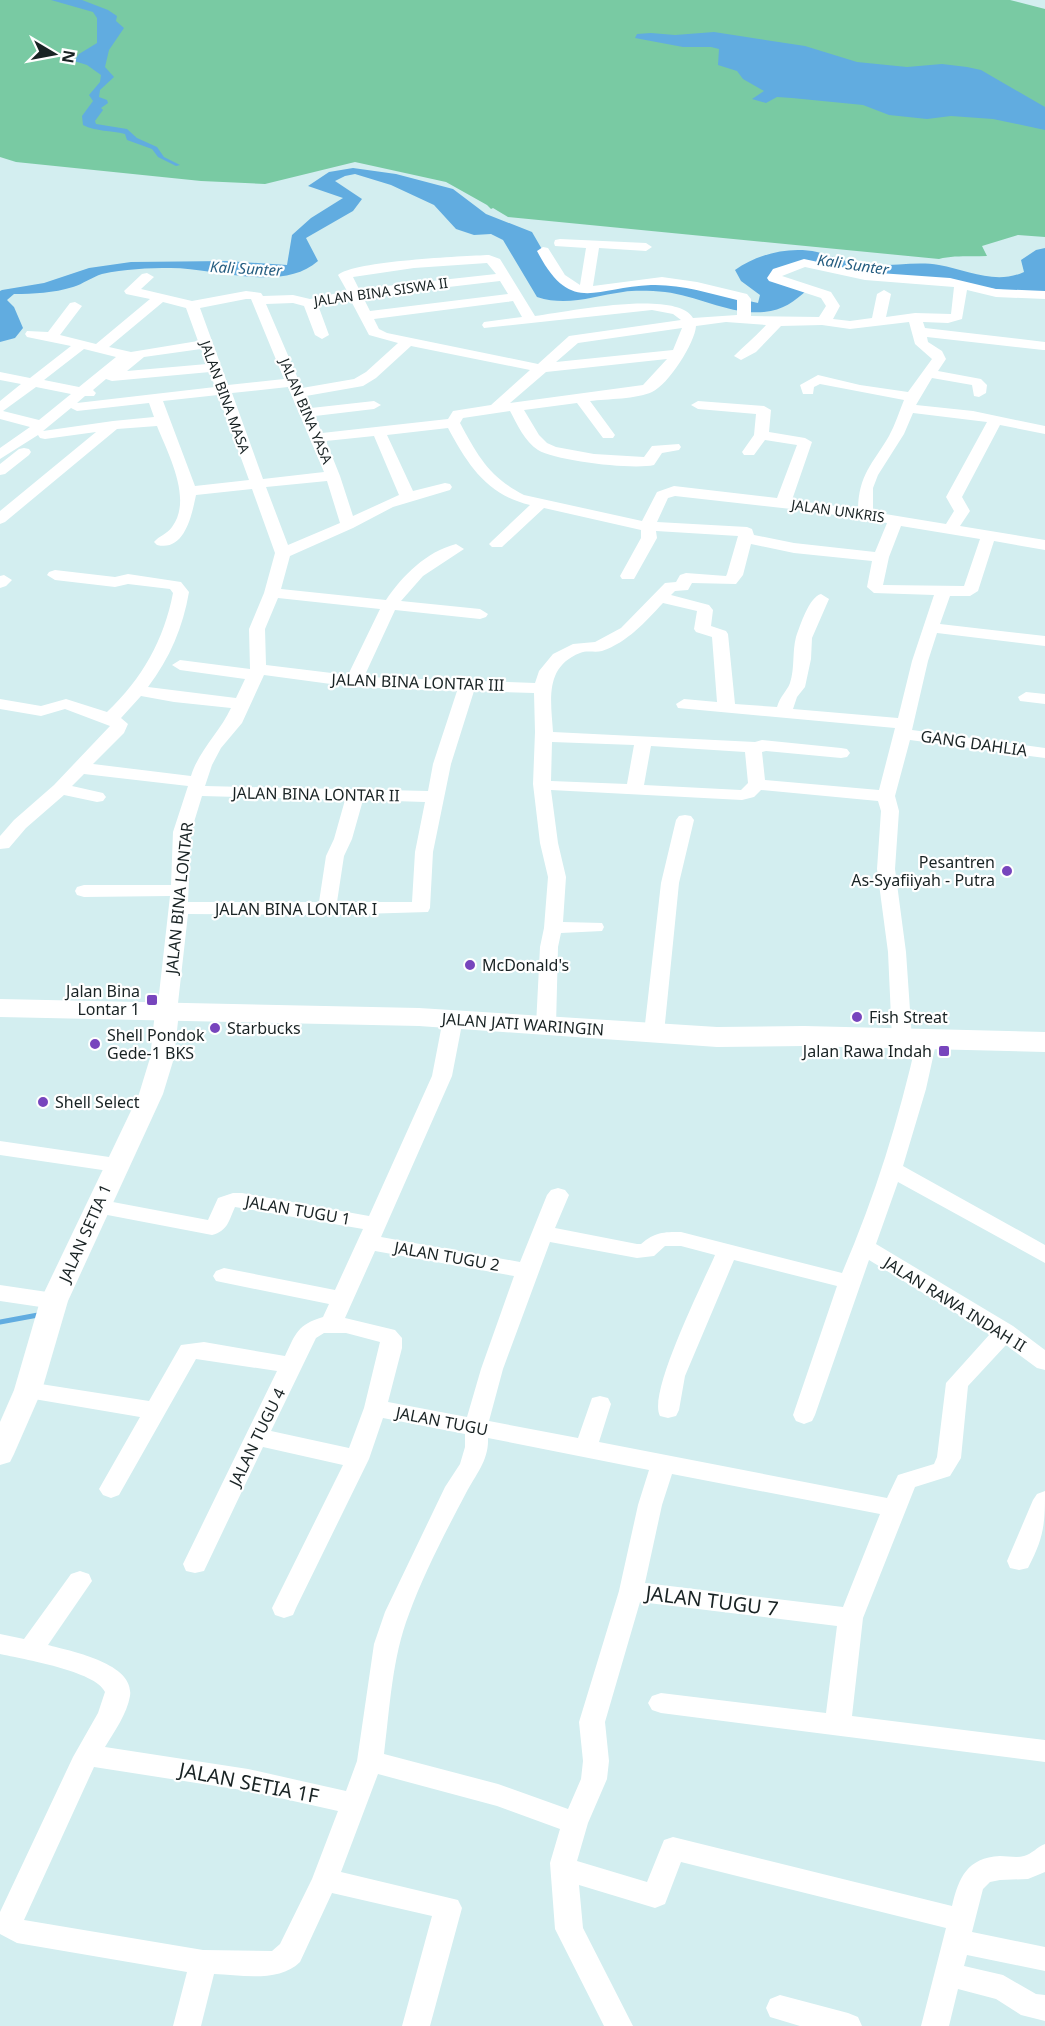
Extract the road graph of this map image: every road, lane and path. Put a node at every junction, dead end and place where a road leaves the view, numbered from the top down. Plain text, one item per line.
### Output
1 (560, 243) dead end
2 (593, 244) junction
3 (646, 248) dead end
4 (543, 251) dead end
5 (147, 277) dead end
6 (504, 277) junction
7 (961, 284) junction
8 (585, 289) junction
9 (354, 294) junction
10 (884, 294) dead end
11 (1045, 295) edge
12 (515, 297) junction
13 (159, 299) junction
14 (258, 300) junction
15 (310, 303) junction
16 (192, 305) junction
17 (75, 306) dead end
18 (364, 316) junction
19 (915, 317) junction
20 (744, 319) junction
21 (531, 320) junction
22 (822, 321) junction
23 (878, 321) junction
24 (687, 322) junction
25 (778, 322) junction
26 (489, 325) dead end
27 (920, 332) junction
28 (32, 334) dead end
29 (322, 335) dead end
30 (51, 337) junction
31 (408, 341) junction
32 (82, 344) junction
33 (205, 344) junction
34 (1043, 346) dead end
35 (99, 347) junction
36 (678, 354) junction
37 (741, 356) dead end
38 (216, 367) junction
39 (539, 368) junction
40 (927, 373) junction
41 (0, 376) edge
42 (112, 377) junction
43 (34, 383) junction
44 (295, 388) junction
45 (225, 391) junction
46 (808, 391) dead end
47 (87, 393) junction
48 (979, 393) dead end
49 (154, 397) junction
50 (581, 398) junction
51 (910, 402) junction
52 (374, 405) dead end
53 (698, 405) dead end
54 (77, 407) junction
55 (514, 407) junction
56 (0, 408) edge
57 (496, 408) junction
58 (306, 413) junction
59 (0, 416) edge
60 (996, 419) junction
61 (163, 421) junction
62 (453, 423) junction
63 (113, 425) junction
64 (44, 430) junction
65 (378, 430) junction
66 (1045, 430) edge
67 (608, 435) dead end
68 (761, 435) junction
69 (317, 438) junction
70 (674, 447) dead end
71 (749, 452) dead end
72 (1, 465) edge
73 (333, 476) junction
74 (256, 484) junction
75 (445, 487) dead end
76 (189, 491) junction
77 (407, 497) junction
78 (0, 498) edge
79 (20, 503) junction
80 (541, 503) junction
81 (783, 503) junction
82 (865, 514) junction
83 (0, 519) edge
84 (897, 520) junction
85 (348, 525) junction
86 (648, 525) junction
87 (951, 528) junction
88 (745, 538) junction
89 (987, 540) dead end
90 (162, 542) dead end
91 (497, 544) dead end
92 (1045, 545) edge
93 (456, 549) dead end
94 (283, 553) junction
95 (881, 557) junction
96 (55, 575) dead end
97 (628, 576) dead end
98 (944, 589) junction
99 (272, 593) junction
100 (659, 599) junction
101 (821, 600) dead end
102 (388, 606) junction
103 (480, 614) dead end
104 (932, 628) junction
105 (1045, 641) edge
106 (180, 665) dead end
107 (256, 672) junction
108 (353, 682) junction
109 (467, 687) junction
110 (542, 688) junction
111 (138, 690) junction
112 (1026, 697) dead end
113 (1045, 699) edge
114 (0, 704) edge
115 (242, 704) junction
116 (684, 704) dead end
117 (728, 708) junction
118 (776, 712) junction
119 (110, 719) junction
120 (904, 729) junction
121 (548, 734) junction
122 (613, 735) dead end
123 (643, 740) junction
124 (757, 746) junction
125 (841, 753) dead end
126 (1045, 753) edge
127 (80, 768) junction
128 (757, 784) junction
129 (554, 785) dead end
130 (196, 786) junction
131 (60, 789) junction
132 (635, 789) junction
133 (356, 794) junction
134 (886, 796) junction
135 (437, 797) junction
136 (97, 798) dead end
137 (685, 820) dead end
138 (0, 821) edge
139 (20, 824) junction
140 (3, 844) dead end
141 (84, 891) dead end
142 (180, 899) junction
143 (327, 909) junction
144 (595, 927) dead end
145 (553, 928) junction
146 (0, 1008) edge
147 (167, 1012) junction
148 (453, 1019) junction
149 (546, 1026) junction
150 (654, 1033) junction
151 (914, 1039) junction
152 (1045, 1042) edge
153 (0, 1148) edge
154 (116, 1165) junction
155 (892, 1169) junction
156 (558, 1195) dead end
157 (97, 1206) junction
158 (371, 1233) junction
159 (544, 1233) junction
160 (864, 1247) junction
161 (728, 1250) junction
162 (1045, 1255) edge
163 (527, 1271) junction
164 (224, 1276) dead end
165 (849, 1282) junction
166 (0, 1293) edge
167 (342, 1299) junction
168 (54, 1301) junction
169 (331, 1324) junction
170 (1005, 1332) junction
171 (1045, 1362) edge
172 (291, 1365) junction
173 (28, 1389) junction
174 (600, 1404) dead end
175 (375, 1408) junction
176 (668, 1410) dead end
177 (157, 1411) junction
178 (804, 1415) dead end
179 (476, 1427) junction
180 (257, 1437) junction
181 (586, 1448) junction
182 (0, 1454) edge
183 (357, 1459) junction
184 (663, 1464) junction
185 (111, 1489) dead end
186 (1045, 1500) edge
187 (894, 1508) junction
188 (1019, 1561) dead end
189 (195, 1564) dead end
190 (80, 1581) dead end
191 (632, 1591) junction
192 (284, 1608) dead end
193 (851, 1618) junction
194 (0, 1644) edge
195 (30, 1650) junction
196 (661, 1703) dead end
197 (838, 1724) junction
198 (1045, 1751) edge
199 (87, 1755) junction
200 (370, 1761) junction
201 (354, 1804) junction
202 (575, 1823) junction
203 (1045, 1856) edge
204 (563, 1869) junction
205 (325, 1880) junction
206 (958, 1930) junction
207 (1045, 1959) edge
208 (203, 1962) junction
209 (947, 1974) junction
210 (780, 2008) dead end
211 (1045, 2008) edge
212 (187, 2026) edge
213 (416, 2026) edge
214 (619, 2026) edge
215 (848, 2026) edge
216 (935, 2026) edge

1 - 2 street
2 - 3 street
2 - 8 street
4 - 8 street
5 - 13 street
6 - 9 street, JALAN BINA SISWA II
6 - 9 street
6 - 12 street
7 - 11 street
7 - 19 street
7 - 22 street
8 - 20 street
9 - 15 street, JALAN BINA SISWA II
9 - 18 street
10 - 23 street
12 - 18 street
12 - 21 street
13 - 16 street
13 - 35 street
14 - 15 street, JALAN BINA SISWA II
14 - 16 street
14 - 44 street, JALAN BINA YASA
15 - 29 street
16 - 33 street, JALAN BINA MASA
17 - 30 street
18 - 31 street
19 - 23 street
19 - 27 street
20 - 24 street
20 - 25 street
21 - 24 street
21 - 26 street
22 - 23 street
22 - 25 street
24 - 36 street
24 - 39 street
25 - 37 street
27 - 34 street
27 - 40 street
28 - 30 street
30 - 32 street
31 - 39 street
31 - 44 street
32 - 35 street
32 - 43 street
33 - 38 street, JALAN BINA MASA
33 - 42 street
35 - 47 street
36 - 39 street
36 - 50 street
38 - 42 street
38 - 45 street, JALAN BINA MASA
39 - 57 street
40 - 48 street
40 - 51 street
41 - 43 street
42 - 47 street
43 - 47 street
43 - 56 street
44 - 45 street
44 - 58 street, JALAN BINA YASA
45 - 49 street
45 - 74 street, JALAN BINA MASA
46 - 51 street
47 - 54 street
47 - 64 street
49 - 54 street
49 - 61 street
50 - 55 street
50 - 67 street
51 - 60 street
51 - 82 street
52 - 58 street
53 - 68 street
54 - 64 street
55 - 57 street
55 - 70 street
57 - 62 street
58 - 69 street, JALAN BINA YASA
59 - 64 street
60 - 66 street
60 - 87 street
61 - 63 street
61 - 76 street
62 - 65 street
62 - 80 street
63 - 64 street
63 - 79 street
64 - 72 street
65 - 69 street
65 - 77 street
68 - 71 street
68 - 81 street
69 - 73 street, JALAN BINA YASA
73 - 74 street
73 - 85 street, JALAN BINA YASA
74 - 76 street
74 - 94 street, JALAN BINA MASA
75 - 77 street
76 - 90 street
77 - 85 street
78 - 79 street
79 - 83 street
80 - 86 street
80 - 91 street
81 - 82 street, JALAN UNKRIS
81 - 86 street, JALAN UNKRIS
82 - 84 street, JALAN UNKRIS
84 - 87 street, JALAN UNKRIS
84 - 95 street
85 - 94 street
86 - 88 street
86 - 97 street, JALAN UNKRIS
87 - 92 street, JALAN UNKRIS
88 - 95 street
88 - 100 street
89 - 98 street
93 - 102 street
94 - 99 street, JALAN BINA LONTAR
95 - 98 street
96 - 111 street
98 - 104 street
99 - 102 street
99 - 107 street, JALAN BINA LONTAR
100 - 110 street
100 - 117 street
101 - 118 street
102 - 103 street
102 - 108 street
104 - 105 street
104 - 120 street
106 - 107 street, JALAN BINA LONTAR III
107 - 108 street, JALAN BINA LONTAR III
107 - 115 street, JALAN BINA LONTAR
108 - 109 street, JALAN BINA LONTAR III
109 - 110 street, JALAN BINA LONTAR III
109 - 135 street
110 - 121 street
111 - 115 street
111 - 119 street
112 - 113 street
114 - 119 street
115 - 130 street, JALAN BINA LONTAR
116 - 117 street, GANG DAHLIA
117 - 118 street, GANG DAHLIA
118 - 120 street, GANG DAHLIA
118 - 124 street
119 - 127 street
120 - 126 street, GANG DAHLIA
120 - 134 street
121 - 122 street
121 - 123 street
121 - 145 street
123 - 124 street
123 - 132 street
124 - 125 street
124 - 128 street
127 - 130 street, JALAN BINA LONTAR II
127 - 131 street
128 - 132 street
128 - 134 street
129 - 132 street
130 - 133 street, JALAN BINA LONTAR II
130 - 142 street, JALAN BINA LONTAR
131 - 136 street
131 - 139 street
133 - 135 street, JALAN BINA LONTAR II
133 - 143 street
134 - 151 street
135 - 143 street, JALAN BINA LONTAR I
137 - 150 street
138 - 139 street
139 - 140 street
141 - 142 street, JALAN BINA LONTAR I
142 - 143 street, JALAN BINA LONTAR I
142 - 147 street, JALAN BINA LONTAR
144 - 145 street
145 - 149 street
146 - 147 main road, JALAN JATI WARINGIN
147 - 148 main road, JALAN JATI WARINGIN
147 - 154 street, JALAN SETIA 1
148 - 149 main road, JALAN JATI WARINGIN
148 - 158 street
149 - 150 main road, JALAN JATI WARINGIN
150 - 151 main road, JALAN JATI WARINGIN
151 - 152 main road, JALAN JATI WARINGIN
151 - 155 street
153 - 154 street
154 - 157 street, JALAN SETIA 1
155 - 160 street
155 - 162 street
156 - 159 street
157 - 158 street, JALAN TUGU 1
157 - 168 street, JALAN SETIA 1
158 - 163 street, JALAN TUGU 2
158 - 167 street
159 - 161 street
159 - 163 street
160 - 165 street
160 - 170 street, JALAN RAWA INDAH II
161 - 165 street
161 - 176 street
163 - 179 street
164 - 167 street
165 - 178 street
166 - 168 street
167 - 169 street
168 - 173 street, JALAN SETIA 1
169 - 172 street, JALAN TUGU 4
169 - 175 street, JALAN TUGU
170 - 171 street, JALAN RAWA INDAH II
170 - 187 street
172 - 177 street
172 - 180 street, JALAN TUGU 4
173 - 177 street
173 - 182 street, JALAN SETIA 1
174 - 181 street
175 - 179 street, JALAN TUGU
175 - 183 street
177 - 185 street
179 - 181 street, JALAN TUGU
179 - 200 street
180 - 183 street
180 - 189 street, JALAN TUGU 4
181 - 184 street, JALAN TUGU
183 - 192 street
184 - 187 street, JALAN TUGU
184 - 191 street, JALAN TUGU 7
186 - 188 street
187 - 193 street
190 - 195 street
191 - 193 street, JALAN TUGU 7
191 - 202 street
193 - 197 street
194 - 195 street
195 - 199 street
196 - 197 street
197 - 198 street
199 - 201 street, JALAN SETIA 1F
199 - 208 street
200 - 201 street
200 - 202 street
201 - 205 street
202 - 204 street
203 - 206 street
204 - 206 street
204 - 214 street
205 - 208 street
205 - 213 street
206 - 207 street
206 - 209 street
208 - 212 street
209 - 211 street
209 - 216 street
210 - 215 street

